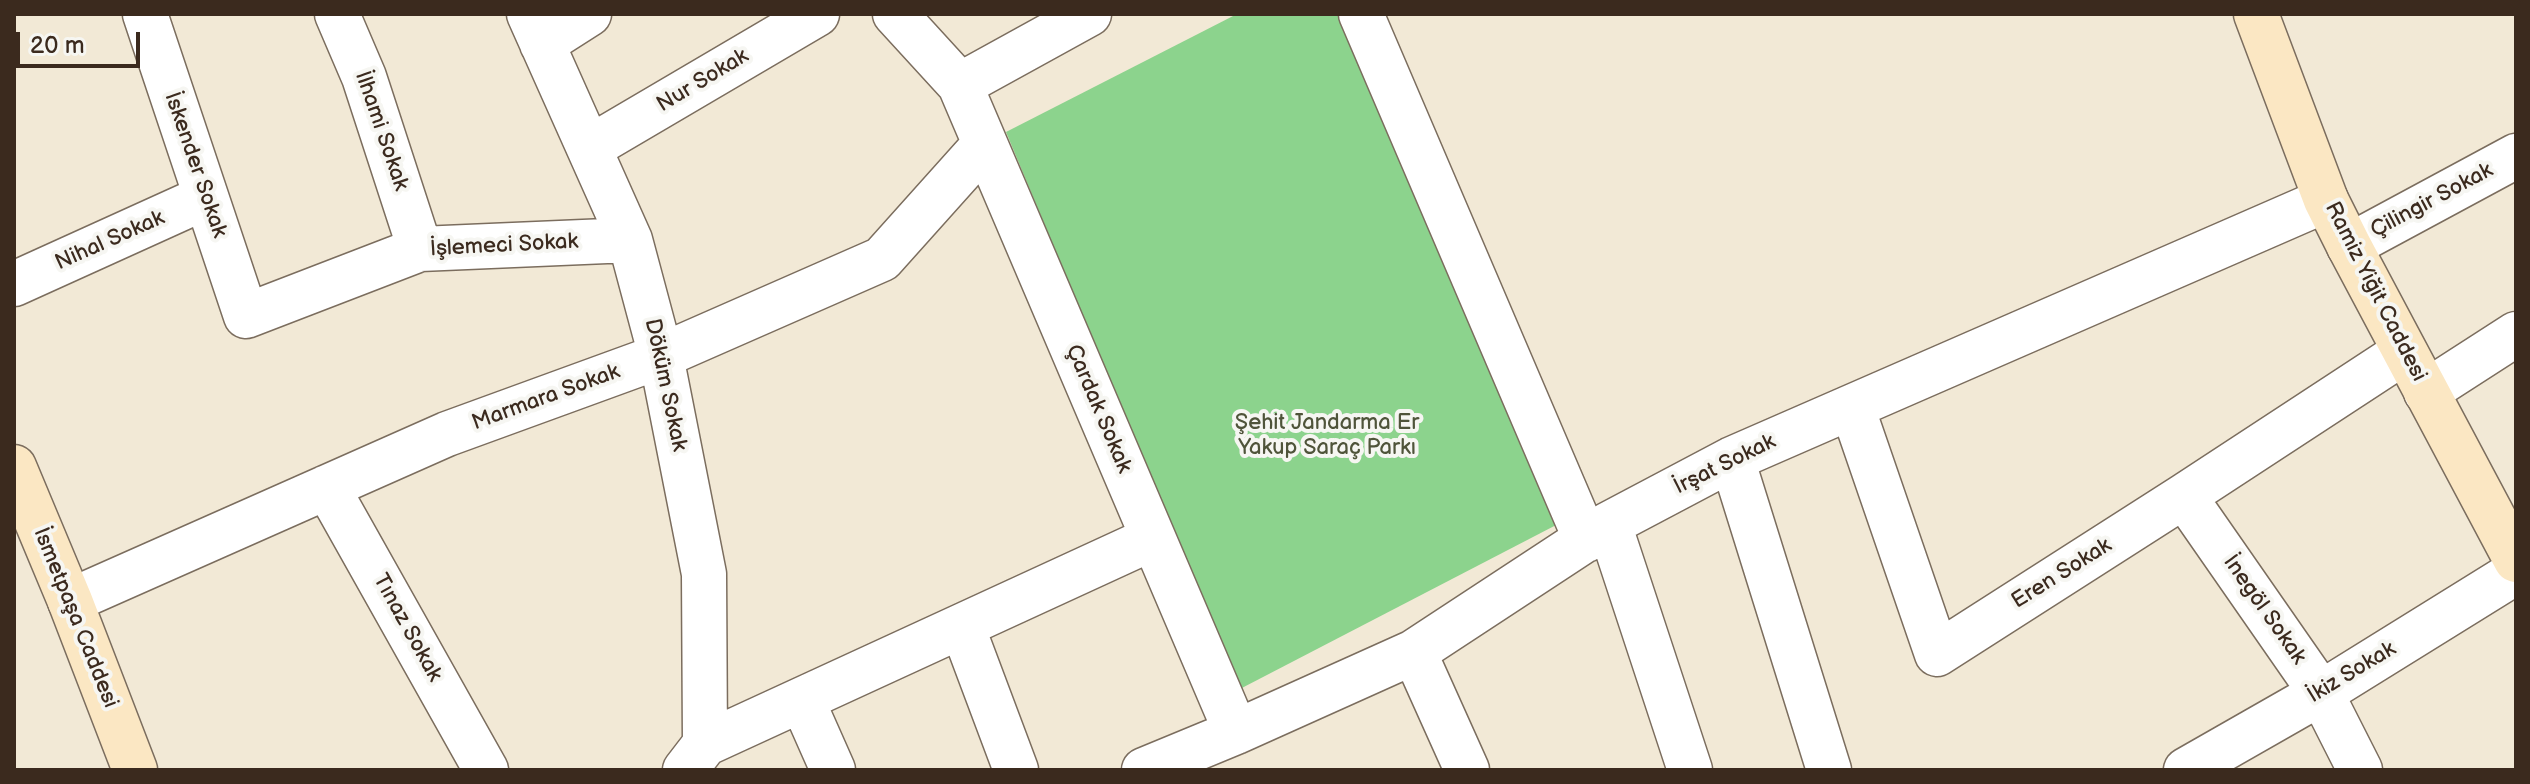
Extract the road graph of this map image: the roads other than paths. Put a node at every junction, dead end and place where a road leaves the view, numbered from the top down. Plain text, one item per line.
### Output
1 (145, 14) edge
2 (337, 14) edge
3 (589, 14) edge
4 (817, 14) edge
5 (895, 14) edge
6 (1089, 14) edge
7 (1361, 14) edge
8 (2256, 14) edge
9 (535, 29) edge
10 (960, 85) junction
11 (985, 144) junction
12 (589, 148) junction
13 (2516, 156) edge
14 (206, 197) junction
15 (2326, 200) junction
16 (630, 240) junction
17 (2349, 246) junction
18 (420, 249) junction
19 (14, 284) edge
20 (246, 316) joint
21 (2516, 334) edge
22 (2404, 352) junction
23 (661, 356) junction
24 (2426, 392) junction
25 (1852, 407) junction
26 (1732, 459) junction
27 (14, 467) edge
28 (327, 487) junction
29 (2184, 496) junction
30 (1597, 532) junction
31 (1153, 538) junction
32 (2516, 560) edge
33 (2516, 572) edge
34 (70, 601) junction
35 (962, 626) junction
36 (1414, 652) junction
37 (2321, 693) junction
38 (802, 700) junction
39 (1236, 732) junction
40 (695, 757) edge
41 (135, 770) edge
42 (486, 770) edge
43 (833, 770) edge
44 (1016, 770) edge
45 (1144, 770) edge
46 (1467, 770) edge
47 (1690, 770) edge
48 (1829, 770) edge
49 (2186, 770) edge
50 (2360, 770) edge

1 - 14 street, İskender Sokak
2 - 18 street, İlhami Sokak
3 - 9 street
4 - 12 street, Nur Sokak
5 - 10 street
6 - 10 street
7 - 30 street
8 - 15 main road, Ramiz Yiğit Caddesi
9 - 12 street, Döküm Sokak
10 - 11 street, Çardak Sokak
11 - 23 street, Marmara Sokak
11 - 31 street, Çardak Sokak
12 - 16 street, Döküm Sokak
13 - 17 street, Çilingir Sokak
14 - 19 street, Nihal Sokak
14 - 20 street, İskender Sokak
15 - 17 main road, Ramiz Yiğit Caddesi
15 - 25 street, İrşat Sokak
16 - 18 street, İşlemeci Sokak
16 - 23 street, Döküm Sokak
17 - 22 main road, Ramiz Yiğit Caddesi
18 - 20 street, İşlemeci Sokak
21 - 24 street
22 - 24 main road, Ramiz Yiğit Caddesi
22 - 29 street, Eren Sokak
23 - 28 street, Marmara Sokak
23 - 40 street, Döküm Sokak
24 - 32 main road, Ramiz Yiğit Caddesi
25 - 26 street, İrşat Sokak
25 - 29 street, Eren Sokak
26 - 30 street, İrşat Sokak
26 - 48 street
27 - 34 main road, İsmetpaşa Caddesi
28 - 34 street, Marmara Sokak
28 - 42 street, Tınaz Sokak
29 - 37 street, İnegöl Sokak
30 - 36 street, İrşat Sokak
30 - 47 street
31 - 35 street
31 - 39 street, Çardak Sokak
33 - 37 street, İkiz Sokak
34 - 41 main road, İsmetpaşa Caddesi
35 - 38 street
35 - 44 street
36 - 39 street, İrşat Sokak
36 - 46 street
37 - 49 street, İkiz Sokak
37 - 50 street, İnegöl Sokak
38 - 40 street
38 - 43 street
39 - 45 street, İrşat Sokak

